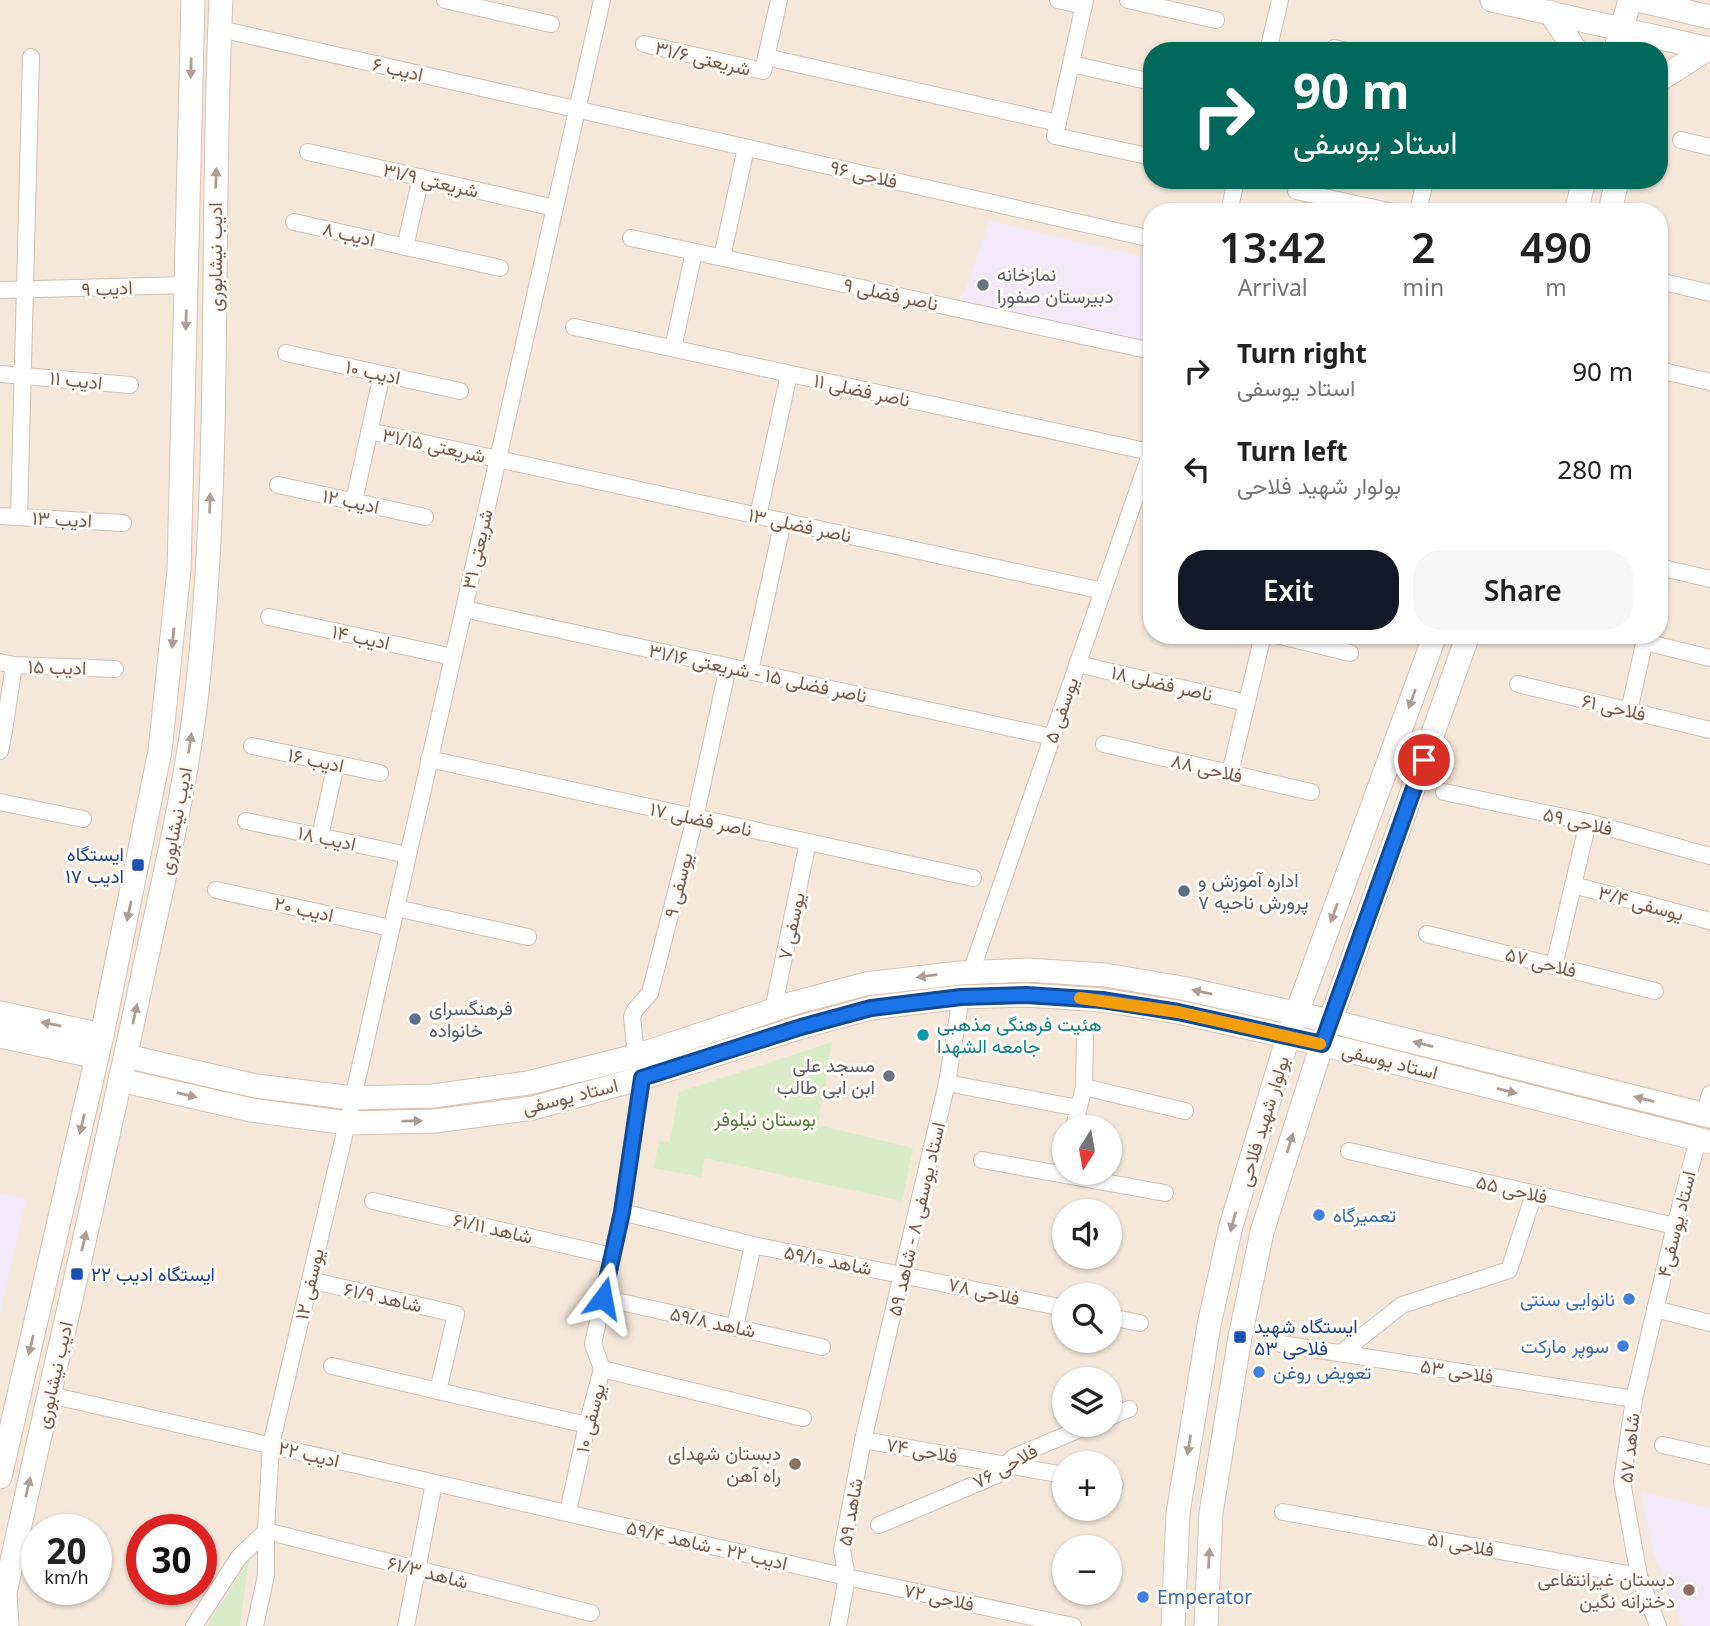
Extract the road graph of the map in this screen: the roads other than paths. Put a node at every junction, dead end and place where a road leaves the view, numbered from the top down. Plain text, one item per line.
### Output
1 (193, 0) edge
2 (221, 0) edge
3 (445, 0) edge
4 (602, 0) edge
5 (779, 0) edge
6 (1058, 0) edge
7 (1128, 0) edge
8 (1280, 0) edge
9 (1492, 0) edge
10 (1630, 0) edge
11 (1638, 0) edge
12 (1084, 3) edge
13 (1662, 3) edge
14 (1550, 12) junction
15 (1710, 18) edge
16 (1216, 20) dead end
17 (551, 24) dead end
18 (220, 29) junction
19 (1618, 40) edge
20 (1270, 42) edge
21 (1570, 42) edge
22 (1639, 42) edge
23 (1649, 42) edge
24 (644, 44) dead end
25 (1668, 45) edge
26 (1709, 49) edge
27 (31, 57) dead end
28 (765, 64) junction
29 (1071, 64) junction
30 (1668, 74) edge
31 (1143, 80) edge
32 (577, 109) junction
33 (1056, 129) junction
34 (1681, 140) dead end
35 (1710, 147) edge
36 (746, 148) junction
37 (308, 152) dead end
38 (1143, 154) edge
39 (421, 177) junction
40 (1296, 191) dead end
41 (1351, 203) edge
42 (555, 208) junction
43 (294, 222) dead end
44 (1143, 237) edge
45 (631, 238) dead end
46 (405, 247) junction
47 (694, 252) junction
48 (722, 257) junction
49 (500, 268) dead end
50 (1668, 283) edge
51 (187, 285) junction
52 (0, 290) edge
53 (27, 290) junction
54 (1710, 293) edge
55 (574, 327) dead end
56 (673, 348) junction
57 (1143, 349) edge
58 (286, 353) dead end
59 (1668, 372) edge
60 (0, 374) edge
61 (382, 374) junction
62 (789, 374) junction
63 (22, 375) junction
64 (1710, 382) edge
65 (130, 385) dead end
66 (460, 391) dead end
67 (369, 432) junction
68 (1143, 448) edge
69 (498, 459) junction
70 (1143, 473) edge
71 (278, 485) dead end
72 (354, 501) junction
73 (0, 516) edge
74 (758, 516) junction
75 (19, 517) junction
76 (425, 517) dead end
77 (783, 521) junction
78 (123, 523) dead end
79 (179, 570) junction
80 (207, 572) junction
81 (1668, 573) edge
82 (1710, 579) edge
83 (1102, 591) junction
84 (464, 609) junction
85 (269, 617) dead end
86 (1261, 644) edge
87 (1313, 644) edge
88 (1432, 644) edge
89 (1465, 644) edge
90 (1645, 644) edge
91 (1663, 644) edge
92 (1350, 653) dead end
93 (453, 657) junction
94 (1710, 658) edge
95 (7, 664) edge
96 (1077, 664) junction
97 (728, 667) junction
98 (115, 669) dead end
99 (750, 671) junction
100 (1517, 684) dead end
101 (1247, 703) junction
102 (1629, 711) junction
103 (2, 730) edge
104 (1710, 730) edge
105 (1052, 737) junction
106 (1104, 744) dead end
107 (252, 746) dead end
108 (0, 751) edge
109 (429, 759) junction
110 (336, 764) junction
111 (380, 773) dead end
112 (1230, 773) junction
113 (1311, 792) dead end
114 (1444, 792) dead end
115 (0, 802) edge
116 (695, 818) junction
117 (83, 819) dead end
118 (246, 821) dead end
119 (1588, 822) junction
120 (320, 836) junction
121 (808, 842) junction
122 (408, 855) junction
123 (1710, 856) edge
124 (973, 877) dead end
125 (1573, 885) junction
126 (216, 890) dead end
127 (396, 908) junction
128 (1710, 921) edge
129 (391, 928) junction
130 (1427, 934) dead end
131 (528, 937) dead end
132 (1554, 966) junction
133 (971, 972) junction
134 (1655, 991) dead end
135 (961, 997) junction
136 (773, 1010) junction
137 (0, 1013) edge
138 (1297, 1013) junction
139 (1331, 1021) junction
140 (0, 1036) edge
141 (1085, 1036) dead end
142 (1288, 1037) junction
143 (1322, 1044) junction
144 (100, 1046) junction
145 (126, 1056) junction
146 (639, 1067) junction
147 (120, 1080) junction
148 (947, 1083) junction
149 (1084, 1087) junction
150 (353, 1098) junction
151 (1078, 1108) junction
152 (1708, 1108) edge
153 (1185, 1111) dead end
154 (1077, 1115) edge
155 (347, 1123) junction
156 (1704, 1140) edge
157 (1349, 1151) dead end
158 (982, 1160) dead end
159 (1052, 1171) edge
160 (1122, 1184) edge
161 (1165, 1193) dead end
162 (1534, 1194) junction
163 (373, 1200) dead end
164 (622, 1212) junction
165 (1675, 1226) junction
166 (752, 1245) junction
167 (612, 1256) junction
168 (904, 1275) junction
169 (310, 1280) junction
170 (603, 1298) junction
171 (1052, 1306) edge
172 (1655, 1309) junction
173 (1122, 1319) edge
174 (1140, 1323) dead end
175 (1710, 1323) edge
176 (735, 1327) junction
177 (1280, 1344) dead end
178 (822, 1346) dead end
179 (1341, 1353) junction
180 (332, 1366) dead end
181 (603, 1369) junction
182 (438, 1391) junction
183 (50, 1395) junction
184 (1634, 1399) junction
185 (1129, 1409) dead end
186 (1122, 1412) edge
187 (803, 1418) dead end
188 (587, 1425) junction
189 (1061, 1437) edge
190 (863, 1440) junction
191 (271, 1445) junction
192 (1662, 1445) dead end
193 (1710, 1456) edge
194 (1006, 1465) junction
195 (1052, 1473) edge
196 (0, 1477) edge
197 (434, 1483) junction
198 (1283, 1511) dead end
199 (568, 1512) junction
200 (879, 1525) dead end
201 (266, 1531) junction
202 (417, 1569) junction
203 (1639, 1576) junction
204 (847, 1577) junction
205 (591, 1613) dead end
206 (7, 1626) edge
207 (194, 1626) edge
208 (254, 1626) edge
209 (406, 1626) edge
210 (838, 1626) edge
211 (1073, 1626) edge
212 (1173, 1626) edge
213 (1206, 1626) edge
214 (1658, 1626) edge

1 -> 51 main road, ادیب نیشابوری
2 - 18 main road, ادیب نیشابوری
3 - 17 street
4 - 32 street, شریعتی ۳۱
5 - 28 street
6 - 12 street
7 - 16 street
8 - 20 street
9 - 14 main road
10 - 19 main road
11 - 13 main road
12 - 29 street
13 - 15 main road
13 - 23 main road
14 - 19 main road
14 - 21 main road
18 - 32 street, ادیب ۶
80 -> 18 main road, ادیب نیشابوری
19 - 22 main road
24 - 28 street, شریعتی ۳۱/۶
25 - 26 main road
26 - 30 main road
27 - 53 street
28 - 33 street, شریعتی ۳۱/۶
29 - 31 street
29 - 33 street
32 - 36 street, فلاحی ۹۶
32 - 42 street, شریعتی ۳۱
33 - 38 street, شریعتی ۳۱/۶
34 - 35 street
36 - 44 street, فلاحی ۹۶
36 - 48 street
37 - 39 street, شریعتی ۳۱/۹
39 - 42 street, شریعتی ۳۱/۹
39 - 46 street
40 - 41 street
42 - 69 street, شریعتی ۳۱
43 - 46 street, ادیب ۸
45 - 47 street, ناصر فضلی ۹
46 - 49 street, ادیب ۸
47 - 48 street, ناصر فضلی ۹
47 - 56 street
48 - 57 street, ناصر فضلی ۹
50 - 54 street
51 - 53 street, ادیب ۹
51 -> 79 main road, ادیب نیشابوری
52 - 53 street, ادیب ۹
53 - 63 street
55 - 56 street, ناصر فضلی ۱۱
56 - 62 street, ناصر فضلی ۱۱
58 - 61 street, ادیب ۱۰
59 - 64 street
60 - 63 street, ادیب ۱۱
61 - 66 street, ادیب ۱۰
61 - 67 street
62 - 68 street, ناصر فضلی ۱۱
62 - 74 street
63 - 65 street, ادیب ۱۱
63 - 75 street
67 - 69 street, شریعتی ۳۱/۱۵
67 - 72 street
69 - 74 street, ناصر فضلی ۱۳
69 - 84 street, شریعتی ۳۱
70 - 83 street, یوسفی ۵
71 - 72 street, ادیب ۱۲
72 - 76 street, ادیب ۱۲
73 - 75 street, ادیب ۱۳
74 - 77 street, ناصر فضلی ۱۳
75 - 78 street, ادیب ۱۳
77 - 83 street, ناصر فضلی ۱۳
77 - 99 street
79 - 80 main road
79 -> 144 main road, ادیب نیشابوری
145 -> 80 main road, ادیب نیشابوری
81 - 82 street
83 - 96 street, یوسفی ۵
84 - 93 street, شریعتی ۳۱
84 - 97 street, ناصر فضلی ۱۵ - شریعتی ۳۱/۱۶
85 - 93 street, ادیب ۱۴
86 - 101 street
87 - 92 street
88 -> 138 main road, بولوار شهید فلاحی
89 - 139 main road, بولوار شهید فلاحی
90 - 102 street
91 - 94 street
93 - 109 street, شریعتی ۳۱
95 - 98 street, ادیب ۱۵
95 - 103 street
96 - 101 street, ناصر فضلی ۱۸
96 - 105 street, یوسفی ۵
97 - 99 street, ناصر فضلی ۱۵ - شریعتی ۳۱/۱۶
97 - 116 street, یوسفی ۹
99 - 105 street, ناصر فضلی ۱۵ - شریعتی ۳۱/۱۶
100 - 102 street, فلاحی ۶۱
101 - 112 street
102 - 104 street, فلاحی ۶۱
103 - 108 street
105 - 133 street, یوسفی ۵
106 - 112 street, فلاحی ۸۸
107 - 110 street, ادیب ۱۶
109 - 116 street, ناصر فضلی ۱۷
109 - 122 street, شریعتی ۳۱
110 - 111 street, ادیب ۱۶
110 - 120 street
112 - 113 street, فلاحی ۸۸
114 - 119 street, فلاحی ۵۹
115 - 117 street
116 - 121 street, ناصر فضلی ۱۷
116 - 146 street, یوسفی ۹
118 - 120 street, ادیب ۱۸
119 - 123 street, فلاحی ۵۹
119 - 125 street
120 - 122 street, ادیب ۱۸
121 - 124 street, ناصر فضلی ۱۷
121 - 136 street, یوسفی ۷
122 - 127 street, شریعتی ۳۱
125 - 128 street, یوسفی ۳/۴
125 - 132 street
126 - 129 street, ادیب ۲۰
127 - 129 street, شریعتی ۳۱
127 - 131 street
129 - 150 street, شریعتی ۳۱
130 - 132 street, فلاحی ۵۷
132 - 134 street, فلاحی ۵۷
133 -> 136 main road, استاد یوسفی
138 -> 133 main road, استاد یوسفی
135 - 142 main road, استاد یوسفی
135 - 146 main road, استاد یوسفی
135 - 148 street, استاد یوسفی ۸ - شاهد ۵۹
136 - 146 main road, استاد یوسفی
144 -> 137 main road
138 - 139 main road, استاد یوسفی
138 - 142 main road, بولوار شهید فلاحی
139 - 143 main road, بولوار شهید فلاحی
152 -> 139 main road, استاد یوسفی
140 - 144 main road
141 - 149 street
142 - 143 main road, استاد یوسفی
142 -> 212 main road, بولوار شهید فلاحی
143 -> 156 main road, استاد یوسفی
213 -> 143 main road, بولوار شهید فلاحی
144 -> 196 main road, ادیب نیشابوری
145 - 147 main road, ادیب نیشابوری
145 - 150 main road, استاد یوسفی
146 - 150 main road, استاد یوسفی
155 -> 146 main road, استاد یوسفی
146 - 164 street, یوسفی ۱۰
147 -> 155 main road, استاد یوسفی
183 -> 147 main road, ادیب نیشابوری
148 - 151 street
148 - 168 street, استاد یوسفی ۸ - شاهد ۵۹
149 - 151 street
149 - 153 street
150 - 155 street, یوسفی ۱۲
151 - 154 street
152 - 156 main road
155 - 169 street, یوسفی ۱۲
156 - 165 street, استاد یوسفی۴
157 - 162 street, فلاحی ۵۵
158 - 159 street
160 - 161 street
162 - 165 street, فلاحی ۵۵
162 - 179 street
163 - 167 street, شاهد ۶۱/۱۱
164 - 166 street, شاهد ۵۹/‍۱۰
164 - 167 street, یوسفی ۱۰
165 - 172 street, استاد یوسفی۴
166 - 168 street, شاهد ۵۹/‍۱۰
166 - 176 street
167 - 170 street, یوسفی ۱۰
168 - 171 street, فلاحی ۷۸
168 - 190 street, استاد یوسفی ۸ - شاهد ۵۹
169 - 182 street, شاهد ۶۱/۹
169 - 191 street, یوسفی ۱۲
170 - 176 street, شاهد ۵۹/۸
170 - 181 street, یوسفی ۱۰
172 - 175 street
172 - 184 street, شاهد ۵۷
173 - 174 street
176 - 178 street, شاهد ۵۹/۸
177 - 179 street, فلاحی ۵۳
179 - 184 street, فلاحی ۵۳
180 - 182 street
181 - 187 street
181 - 188 street, یوسفی ۱۰
182 - 188 street
183 - 191 street, ادیب ۲۲
206 -> 183 main road, ادیب نیشابوری
184 - 203 street, شاهد ۵۷
185 - 186 street
188 - 199 street, یوسفی ۱۰
189 - 194 street, فلاحی ۷۶
190 - 194 street, فلاحی ۷۴
190 - 204 street, شاهد ۵۹
191 - 197 street, ادیب ۲۲
191 - 201 street, یوسفی ۱۲
192 - 193 street
194 - 195 street, فلاحی ۷۴
194 - 200 street, فلاحی ۷۶
197 - 199 street, ادیب ۲۲
197 - 202 street
198 - 203 street, فلاحی ۵۱
199 - 204 street, ادیب ۲۲ - شاهد ۵۹/۴
201 - 202 street, شاهد ۶۱/۳
201 - 207 street
201 - 208 street, یوسفی ۱۲
202 - 205 street, شاهد ۶۱/۳
202 - 209 street
203 - 214 street, شاهد ۵۷
204 - 210 street, شاهد ۵۹
204 - 211 street, فلاحی ۷۲

